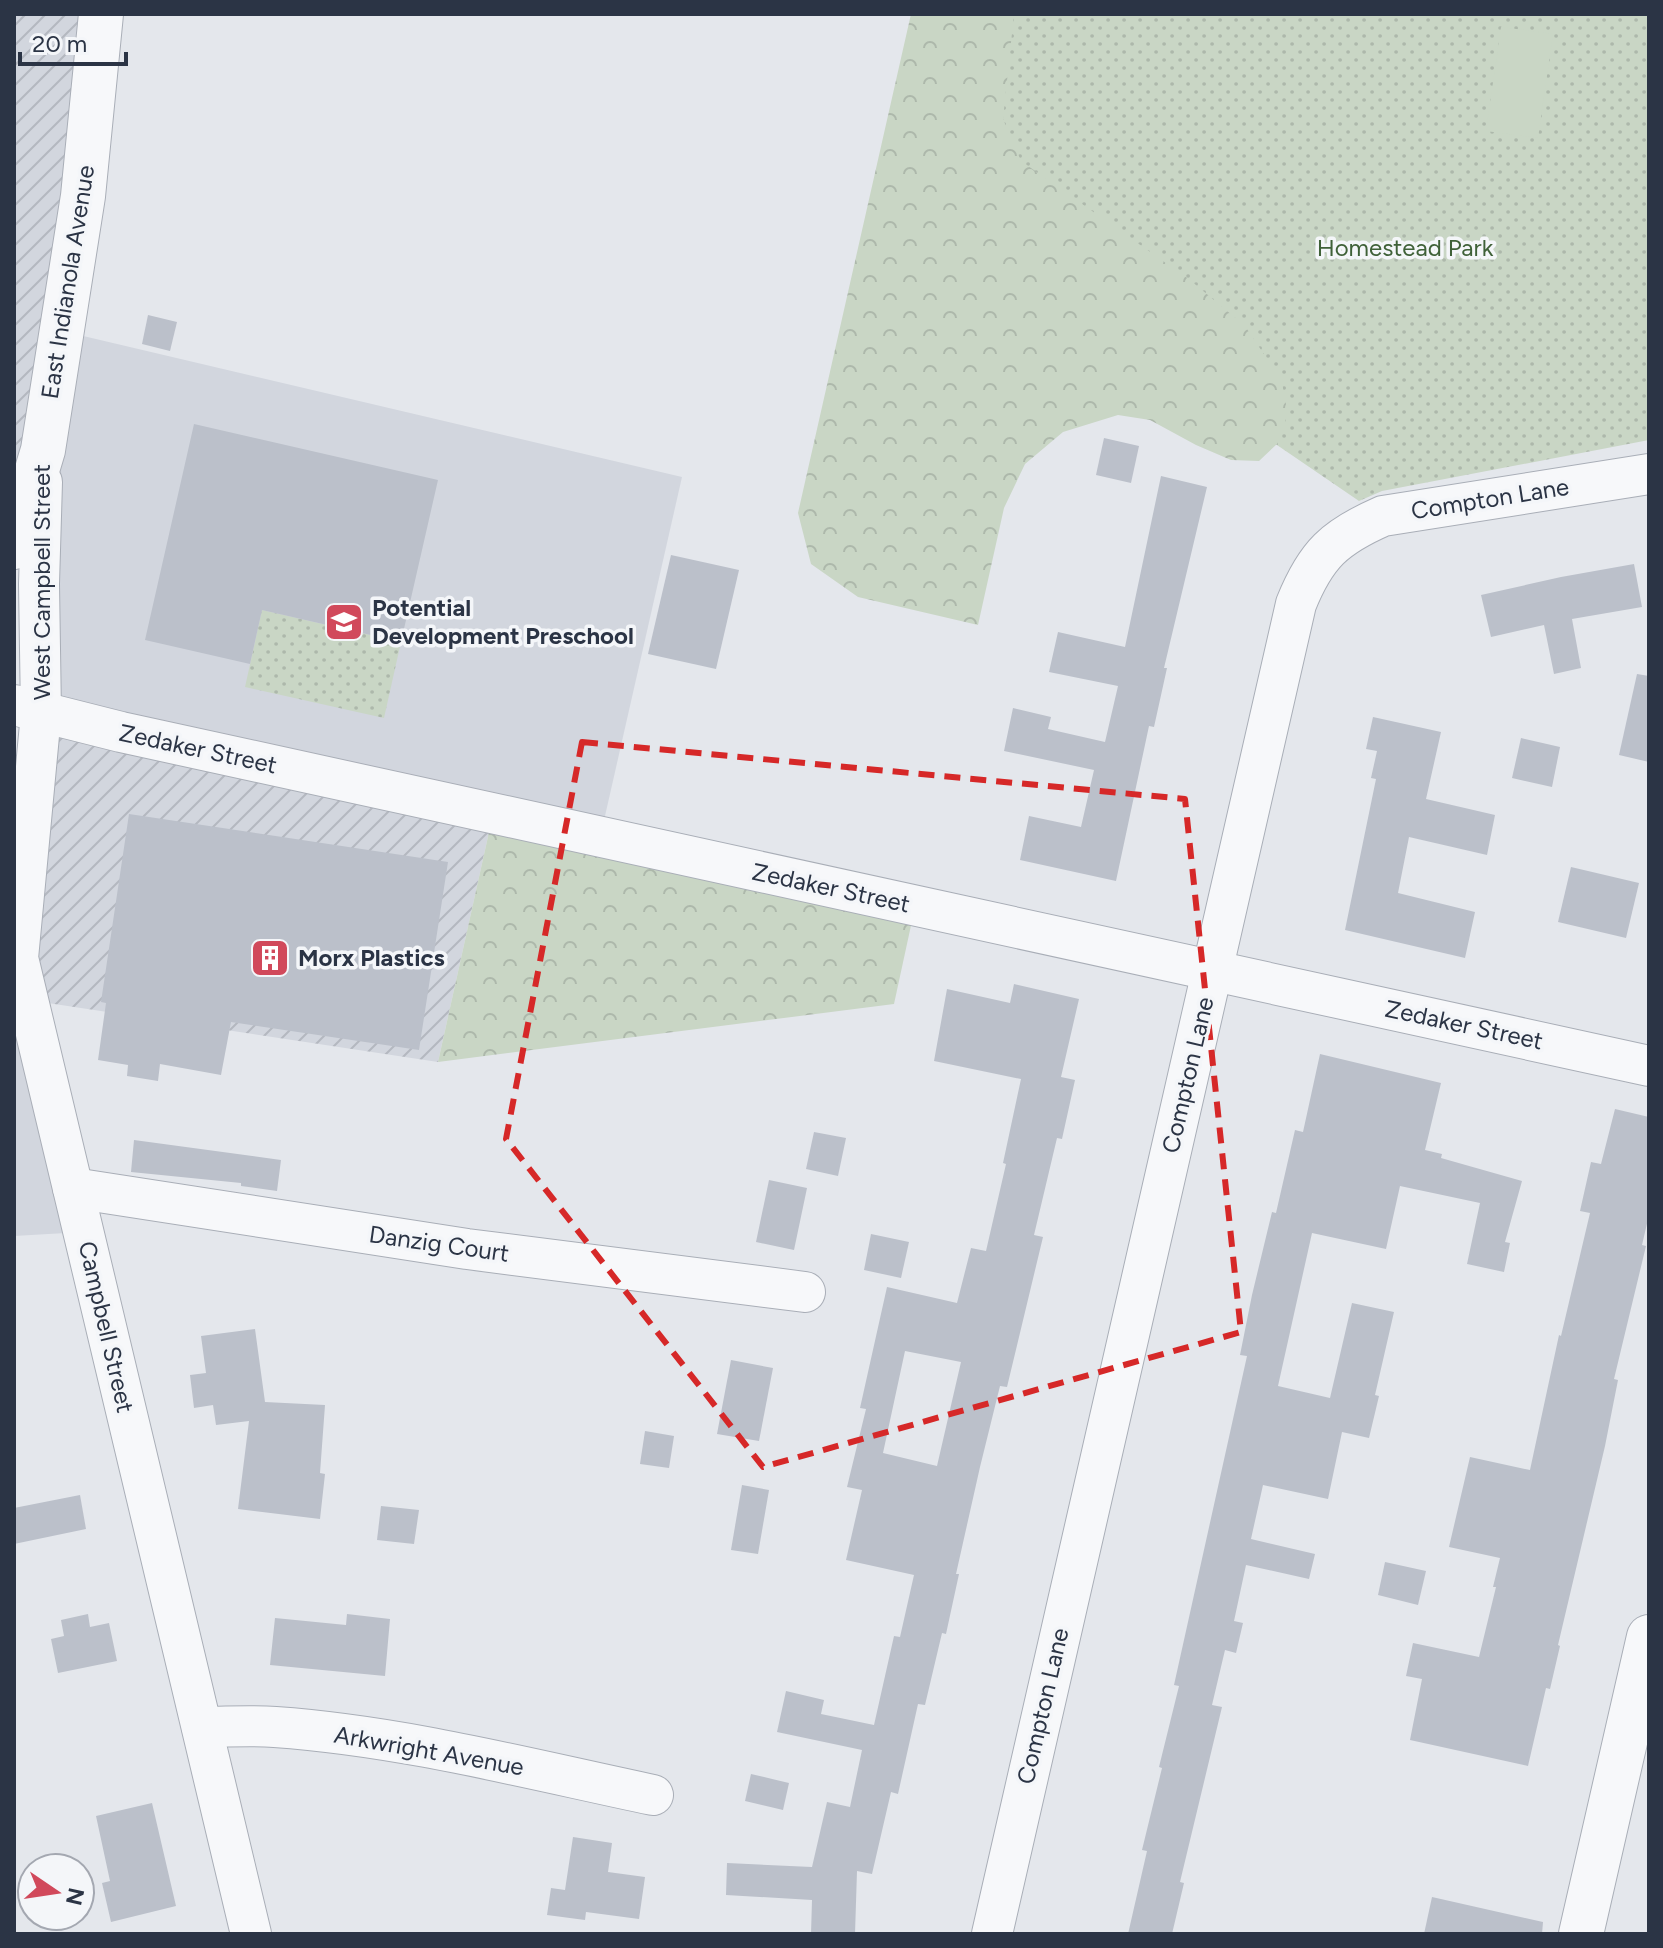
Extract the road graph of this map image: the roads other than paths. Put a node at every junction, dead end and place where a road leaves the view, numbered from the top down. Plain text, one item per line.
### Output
1 (101, 14) edge
2 (43, 450) junction
3 (1649, 474) edge
4 (14, 547) edge
5 (28, 709) edge
6 (16, 957) edge
7 (1212, 970) junction
8 (1649, 1066) edge
9 (73, 1188) junction
10 (805, 1292) dead end
11 (1649, 1637) edge
12 (202, 1727) junction
13 (653, 1795) dead end
14 (251, 1934) edge
15 (992, 1934) edge
16 (1581, 1934) edge

1 - 2 street, East Indianola Avenue
2 - 4 street, East Indianola Avenue
2 - 5 street, West Campbell Street
3 - 7 street, Compton Lane
5 - 6 street, Campbell Street
5 - 7 street, Zedaker Street
6 - 9 street, Campbell Street
7 - 8 street, Zedaker Street
7 - 15 street, Compton Lane
9 - 10 street, Danzig Court
9 - 12 street, Campbell Street
11 - 16 street
12 - 13 street, Arkwright Avenue
12 - 14 street, Campbell Street

